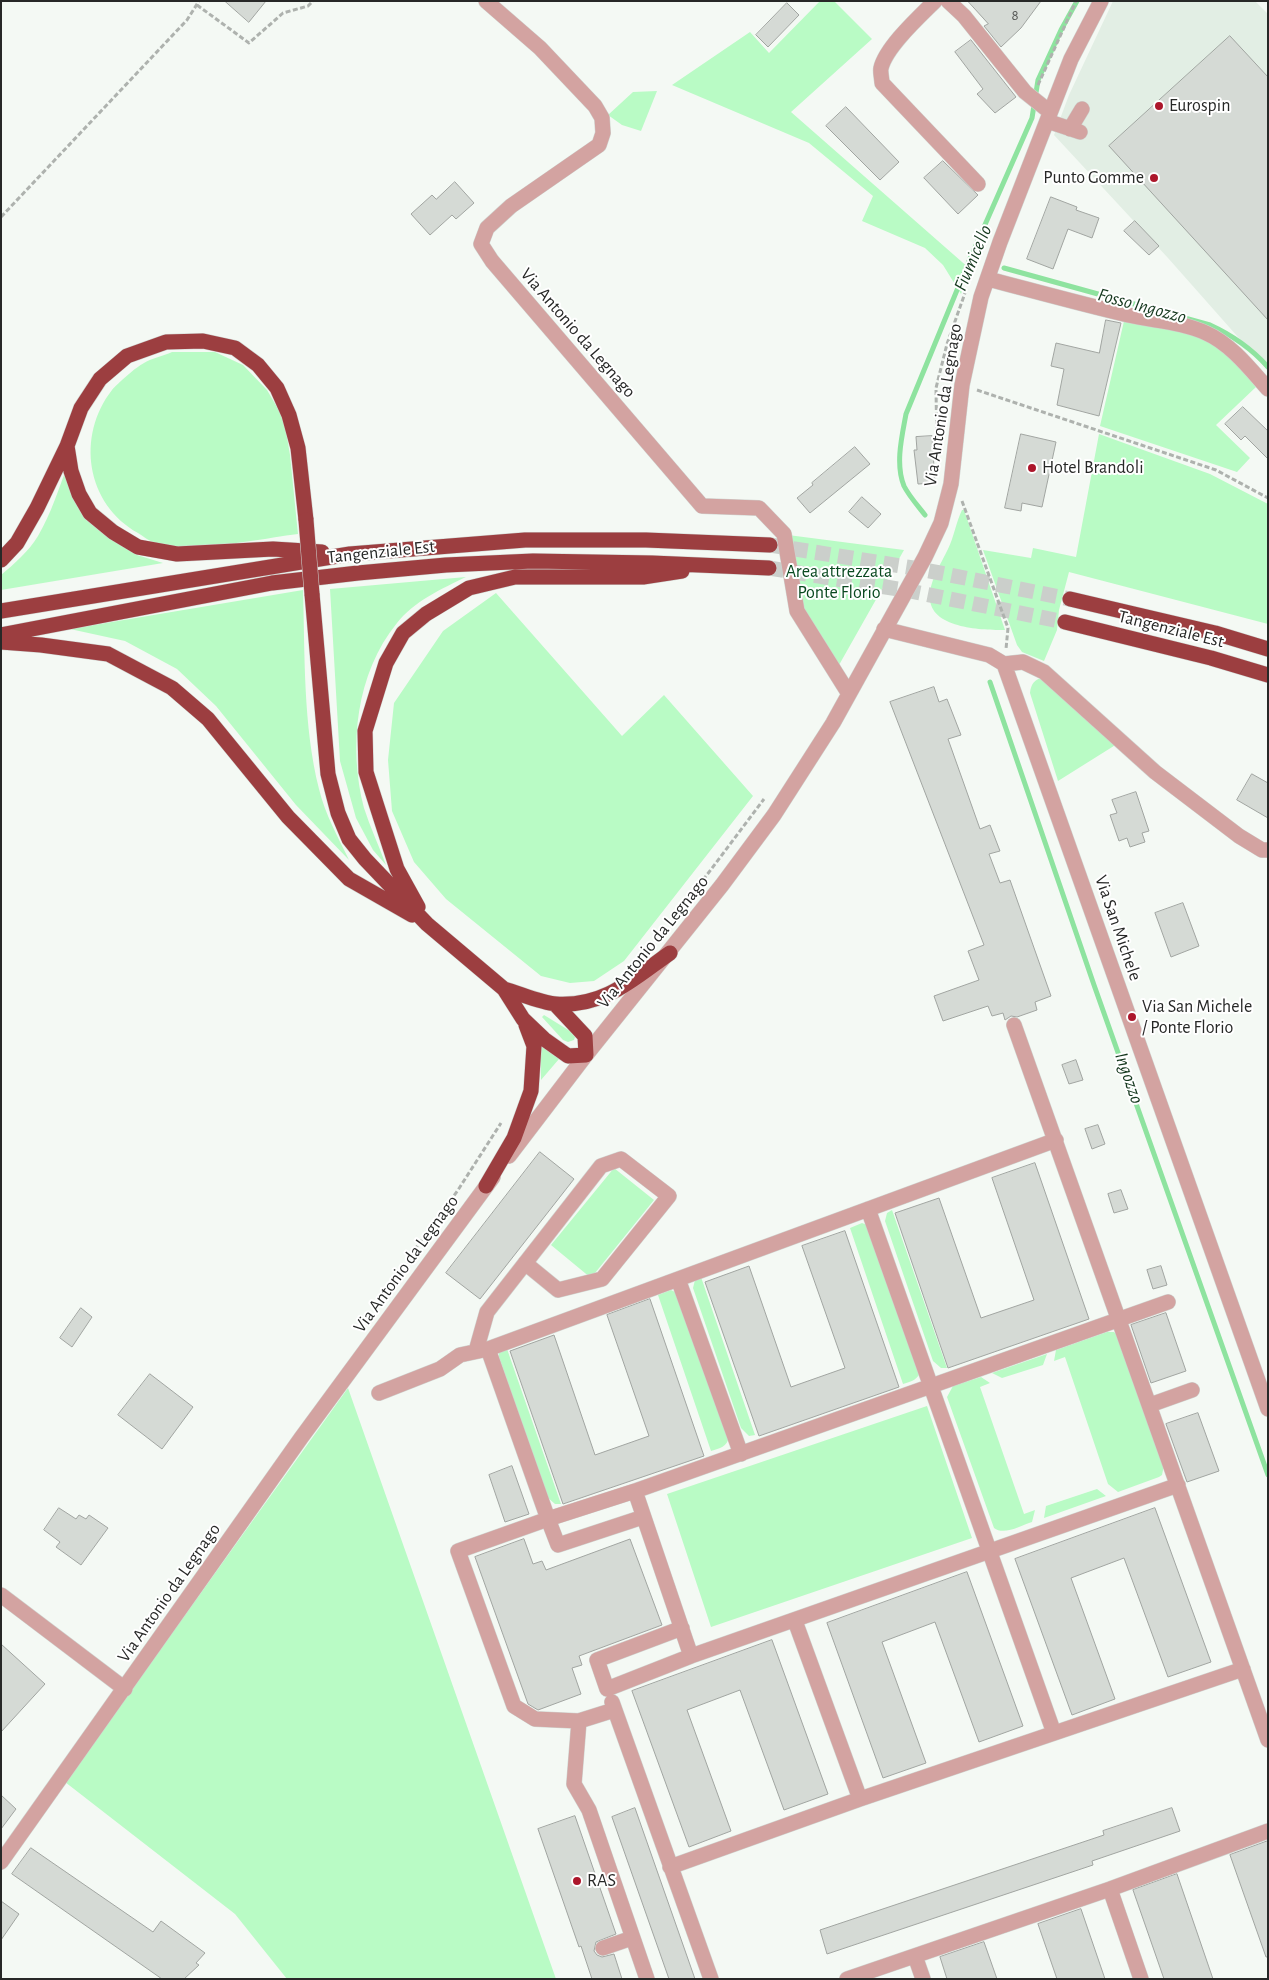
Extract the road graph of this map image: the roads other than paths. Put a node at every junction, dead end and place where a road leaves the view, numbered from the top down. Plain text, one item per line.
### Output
1 (486, 1) edge
2 (935, 1) edge
3 (948, 1) edge
4 (1101, 1) edge
5 (1040, 106) junction
6 (1082, 109) dead end
7 (978, 184) dead end
8 (988, 279) junction
9 (1268, 390) edge
10 (67, 446) junction
11 (770, 545) tunnel mouth
12 (350, 554) junction
13 (1, 560) edge
14 (715, 565) junction
15 (769, 568) tunnel mouth
16 (1070, 599) tunnel mouth
17 (1, 611) edge
18 (1065, 622) tunnel mouth
19 (884, 629) junction
20 (1, 636) edge
21 (1, 642) edge
22 (1268, 649) edge
23 (1004, 664) junction
24 (1268, 676) edge
25 (849, 694) junction
26 (1268, 850) edge
27 (427, 924) junction
28 (670, 952) junction
29 (504, 989) junction
30 (554, 1004) junction
31 (523, 1019) junction
32 (1014, 1025) dead end
33 (586, 1055) junction
34 (1056, 1140) junction
35 (486, 1186) junction
36 (868, 1209) junction
37 (525, 1263) junction
38 (678, 1279) junction
39 (1168, 1302) dead end
40 (1119, 1319) junction
41 (482, 1350) junction
42 (930, 1387) junction
43 (1192, 1390) dead end
44 (379, 1393) dead end
45 (1150, 1405) junction
46 (1268, 1409) edge
47 (741, 1454) junction
48 (1178, 1486) junction
49 (635, 1492) junction
50 (643, 1517) junction
51 (548, 1519) junction
52 (990, 1551) junction
53 (1, 1595) edge
54 (795, 1621) junction
55 (682, 1628) junction
56 (692, 1656) junction
57 (1243, 1669) junction
58 (125, 1689) junction
59 (607, 1689) junction
60 (614, 1710) junction
61 (579, 1721) junction
62 (1054, 1733) junction
63 (1263, 1740) edge
64 (860, 1799) junction
65 (1268, 1831) edge
66 (1, 1862) edge
67 (670, 1867) junction
68 (1110, 1889) junction
69 (632, 1938) junction
70 (603, 1948) dead end
71 (914, 1956) junction
72 (647, 1979) edge
73 (711, 1979) edge
74 (847, 1979) edge
75 (923, 1979) edge
76 (1141, 1979) edge

1 - 25 street, Via Antonio da Legnago
2 - 7 street
3 - 5 street
4 - 5 street, Via Antonio da Legnago
5 - 6 street
5 - 8 street, Via Antonio da Legnago
8 - 9 street
8 - 19 street, Via Antonio da Legnago
10 - 12 highway
10 - 13 highway
10 - 27 highway, bridge
11 - 12 highway, Tangenziale Est
12 - 17 highway, Tangenziale Est
14 - 15 highway, Tangenziale Est
14 - 20 highway, Tangenziale Est
14 - 27 highway
16 - 22 highway, Tangenziale Est
18 - 24 highway, Tangenziale Est
19 - 23 street
19 - 25 street, Via Antonio da Legnago
21 - 27 highway
23 - 26 street
23 - 46 street, Via San Michele
25 - 28 street, Via Antonio da Legnago
27 - 29 highway
28 - 30 highway
28 - 33 street, Via Antonio da Legnago
29 - 30 highway
29 - 31 highway
30 - 33 highway
31 - 33 highway
31 - 35 highway
32 - 34 street
33 - 35 street, Via Antonio da Legnago
34 - 36 street
34 - 40 street
35 - 58 street, Via Antonio da Legnago
36 - 38 street
36 - 42 street
37 - 37 street
37 - 41 street
38 - 41 street
38 - 47 street
39 - 40 street
40 - 42 street
40 - 45 street
41 - 44 street
41 - 51 street
42 - 47 street
42 - 52 street
43 - 45 street
45 - 48 street
47 - 49 street
48 - 52 street
48 - 57 street
49 - 50 street
49 - 51 street
50 - 51 street
50 - 55 street
51 - 61 street
52 - 54 street
52 - 62 street
53 - 58 street
54 - 56 street
54 - 64 street
55 - 56 street
55 - 59 street
56 - 59 street
57 - 62 street
57 - 63 street
58 - 66 street, Via Antonio da Legnago
59 - 60 street
60 - 61 street
60 - 67 street
61 - 69 street
62 - 64 street
64 - 67 street
65 - 68 street
67 - 73 street
68 - 71 street
68 - 76 street
69 - 70 street
69 - 72 street
71 - 74 street
71 - 75 street

